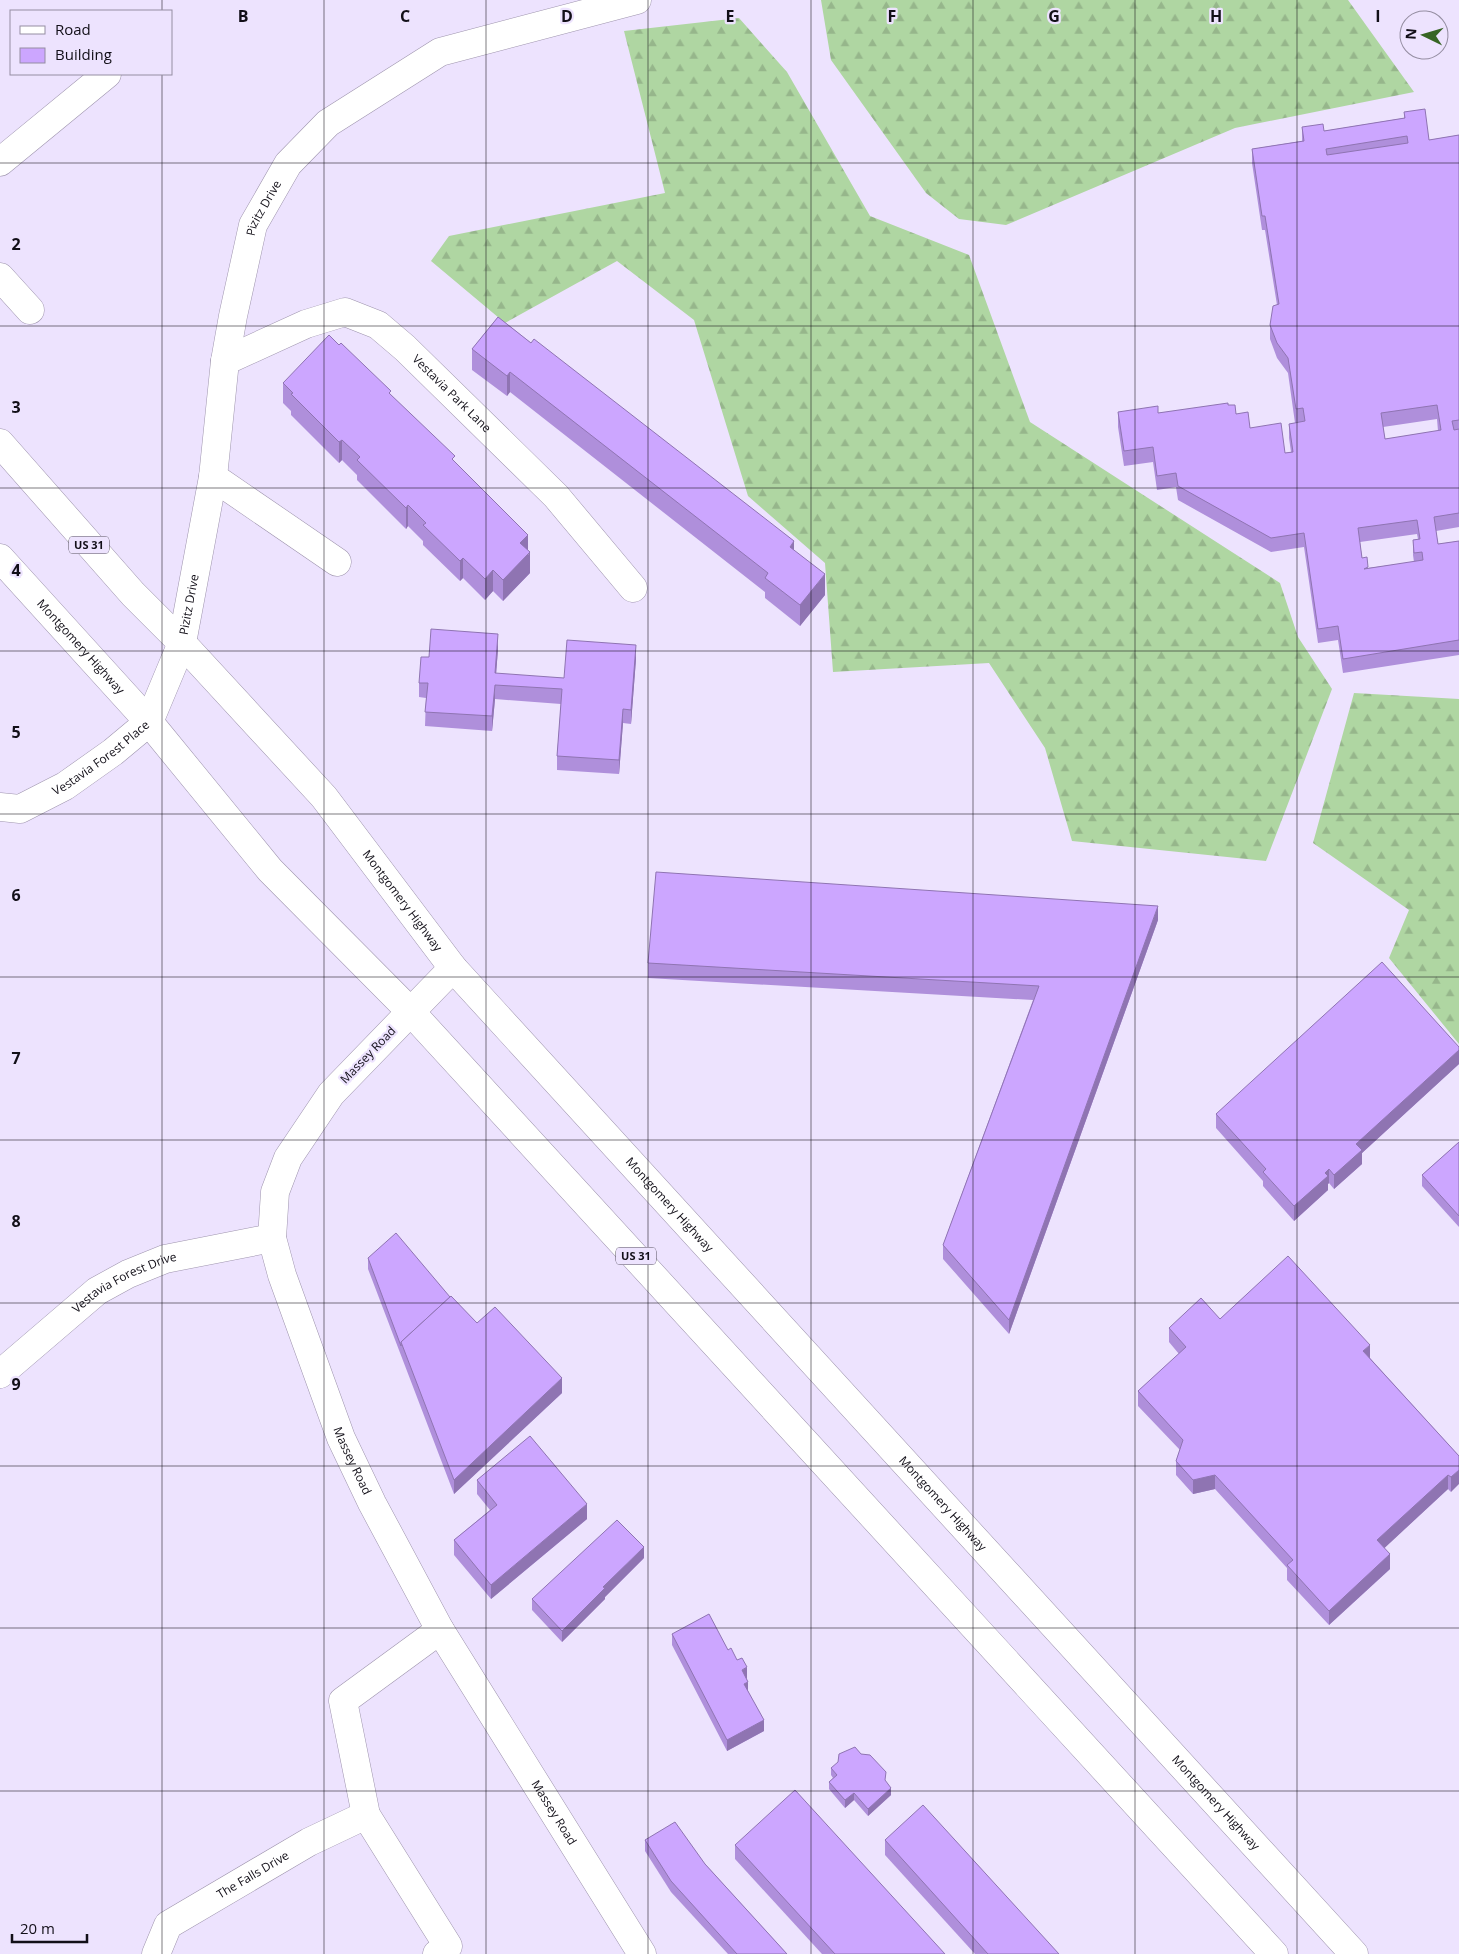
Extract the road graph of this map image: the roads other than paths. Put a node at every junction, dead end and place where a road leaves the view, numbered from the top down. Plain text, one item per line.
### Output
1 (637, 0) edge
2 (106, 75) edge
3 (0, 162) edge
4 (0, 277) edge
5 (30, 310) dead end
6 (225, 361) junction
7 (0, 443) edge
8 (213, 477) junction
9 (0, 558) edge
10 (336, 562) dead end
11 (633, 588) dead end
12 (182, 643) junction
13 (149, 722) junction
14 (0, 807) edge
15 (453, 968) junction
16 (410, 1011) junction
17 (272, 1238) junction
18 (0, 1374) edge
19 (440, 1630) junction
20 (366, 1815) junction
21 (156, 1954) edge
22 (437, 1954) edge
23 (642, 1954) edge
24 (1274, 1954) edge
25 (1354, 1954) edge

1 - 6 street, Pizitz Drive
2 - 3 street
4 - 5 street
6 - 8 street, Pizitz Drive
6 - 11 street, Vestavia Park Lane
7 - 12 street, Montgomery Highway / US 31
8 - 10 street
8 - 12 street, Pizitz Drive
9 - 13 street, Montgomery Highway / US 31
12 - 13 street, Vestavia Forest Place
12 - 15 street, Montgomery Highway / US 31
13 - 14 street, Vestavia Forest Place
13 - 16 street, Montgomery Highway / US 31
15 - 16 street, Massey Road
15 - 25 street, Montgomery Highway / US 31
16 - 17 street, Massey Road
16 - 24 street, Montgomery Highway / US 31
17 - 18 street, Vestavia Forest Drive
17 - 19 street, Massey Road
19 - 20 street
19 - 23 street, Massey Road
20 - 21 street, The Falls Drive
20 - 22 street

